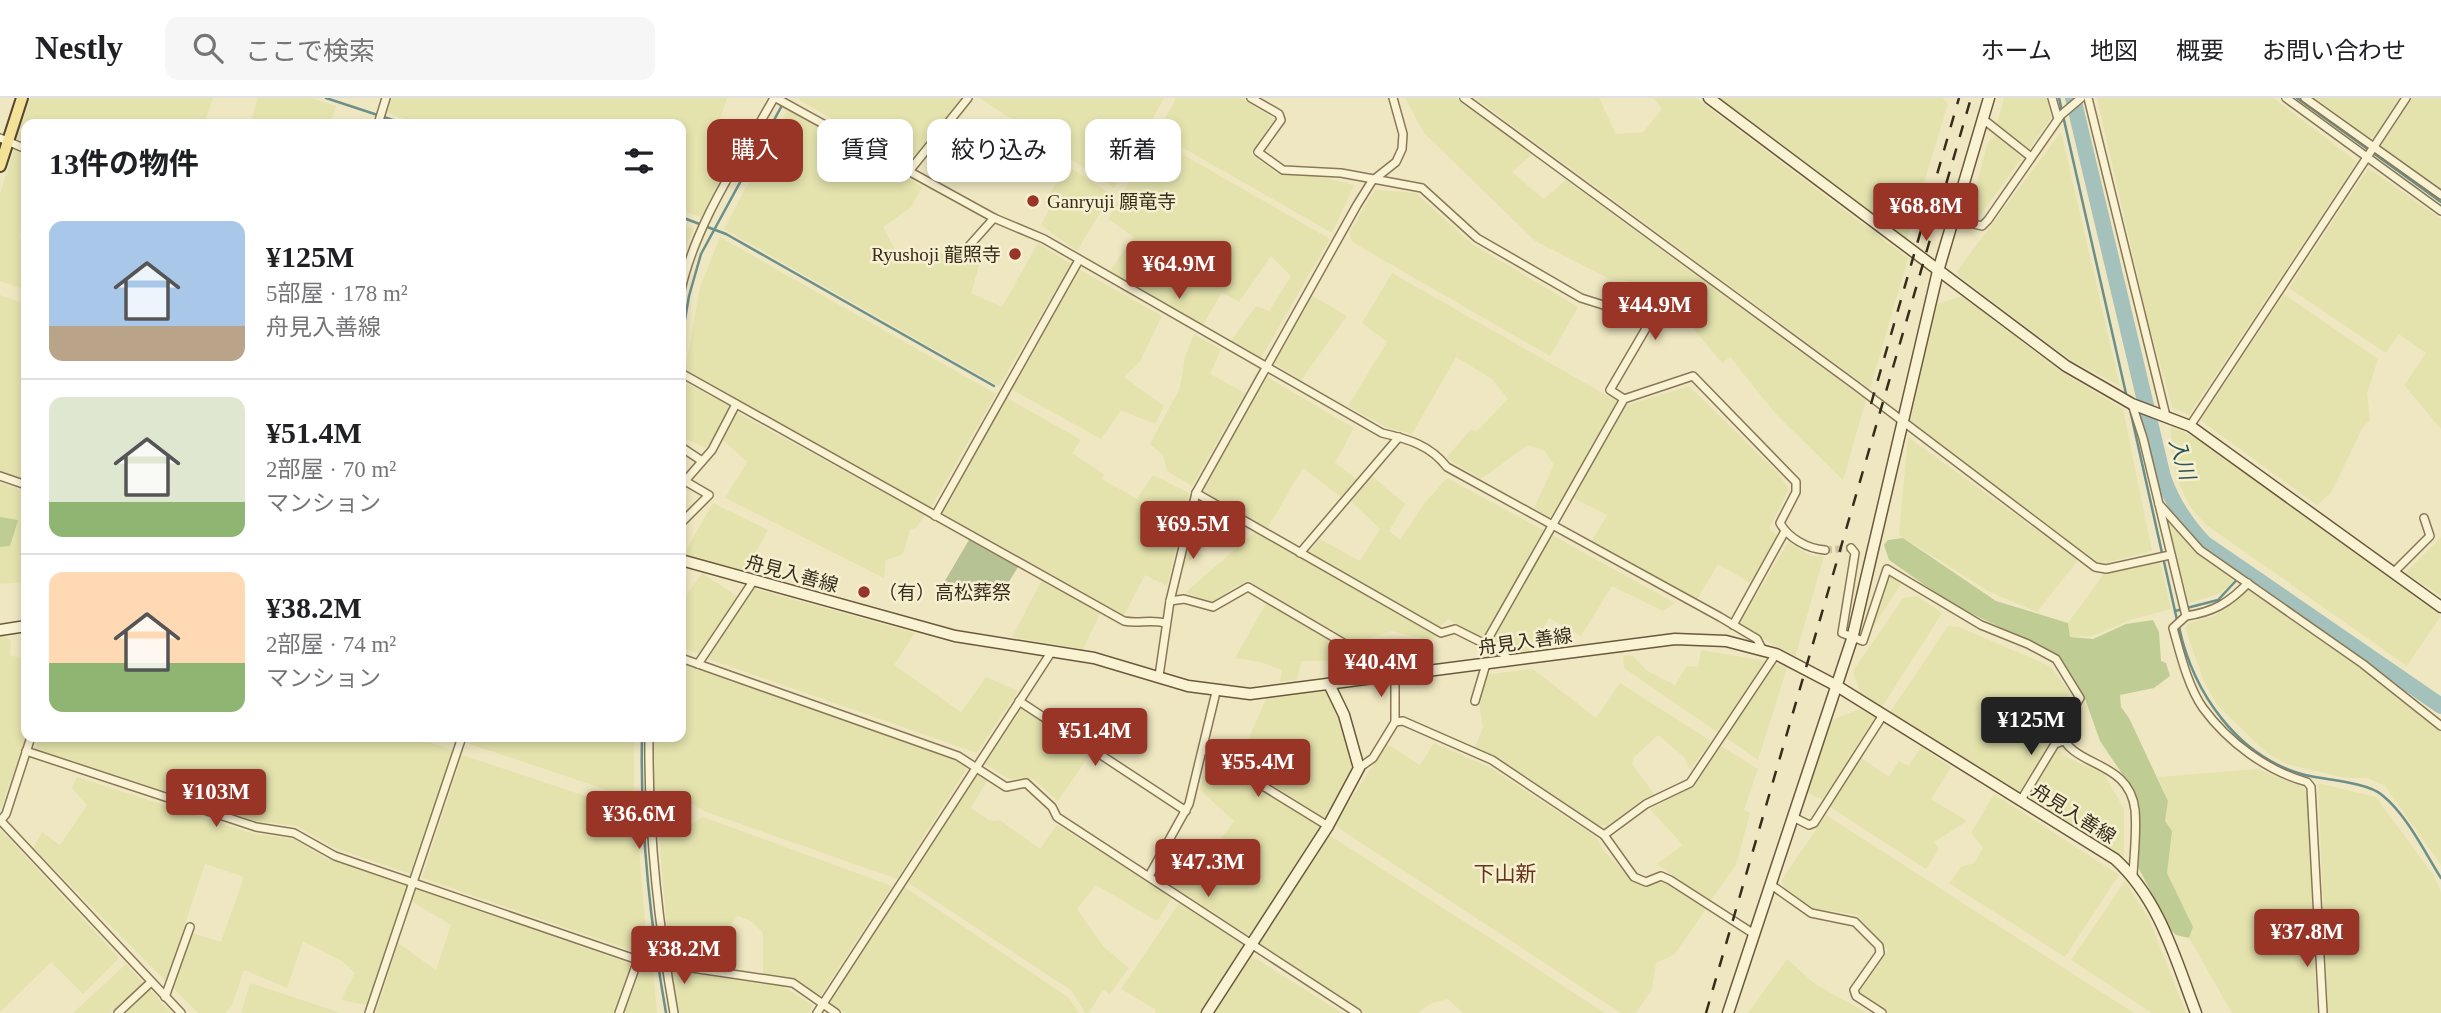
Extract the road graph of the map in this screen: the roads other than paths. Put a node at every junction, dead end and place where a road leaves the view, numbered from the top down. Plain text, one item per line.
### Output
1 (22, 98) edge
2 (386, 98) edge
3 (775, 98) edge
4 (968, 98) edge
5 (1251, 98) edge
6 (1394, 98) edge
7 (1464, 98) edge
8 (1709, 98) edge
9 (1989, 98) edge
10 (2052, 98) edge
11 (2081, 98) edge
12 (2088, 98) edge
13 (2286, 98) edge
14 (2305, 98) edge
15 (2406, 98) edge
16 (2059, 117) junction
17 (1983, 118) junction
18 (379, 119) edge
19 (817, 120) edge
20 (4, 140) edge
21 (21, 147) edge
22 (2374, 147) junction
23 (2031, 157) junction
24 (2366, 159) junction
25 (0, 166) edge
26 (913, 166) edge
27 (913, 172) edge
28 (1372, 181) junction
29 (2441, 194) edge
30 (2441, 211) edge
31 (994, 218) junction
32 (1953, 219) junction
33 (969, 246) dead end
34 (1079, 260) junction
35 (1938, 271) junction
36 (686, 275) edge
37 (1264, 367) junction
38 (686, 376) edge
39 (1624, 399) junction
40 (736, 404) junction
41 (2135, 405) junction
42 (2163, 414) junction
43 (1902, 422) junction
44 (2190, 426) junction
45 (1399, 437) junction
46 (686, 450) edge
47 (702, 461) junction
48 (0, 476) edge
49 (686, 477) edge
50 (686, 482) edge
51 (21, 483) edge
52 (1196, 493) junction
53 (2159, 504) junction
54 (934, 516) junction
55 (686, 518) edge
56 (2424, 518) dead end
57 (1552, 525) junction
58 (1785, 531) junction
59 (1851, 548) dead end
60 (1825, 550) tunnel mouth
61 (1300, 553) junction
62 (2170, 555) junction
63 (686, 561) edge
64 (2393, 573) junction
65 (754, 580) junction
66 (2248, 583) junction
67 (1170, 601) junction
68 (2441, 607) edge
69 (2186, 617) junction
70 (1165, 623) junction
71 (1733, 625) junction
72 (21, 627) edge
73 (0, 630) edge
74 (1852, 639) junction
75 (1485, 644) junction
76 (1762, 649) junction
77 (1052, 651) junction
78 (1776, 654) junction
79 (686, 660) edge
80 (1511, 661) junction
81 (698, 664) junction
82 (1486, 664) junction
83 (1158, 676) junction
84 (1395, 676) junction
85 (1371, 679) junction
86 (1329, 684) junction
87 (1837, 686) junction
88 (1216, 692) junction
89 (1019, 701) junction
90 (1475, 701) dead end
91 (1883, 715) junction
92 (1395, 722) junction
93 (2441, 726) edge
94 (2063, 741) junction
95 (29, 742) edge
96 (461, 742) edge
97 (649, 742) edge
98 (1203, 749) junction
99 (26, 751) junction
100 (976, 766) junction
101 (1359, 768) junction
102 (2021, 800) junction
103 (1186, 811) junction
104 (1793, 817) junction
105 (1, 820) edge
106 (1328, 826) junction
107 (1604, 835) junction
108 (2133, 875) junction
109 (1149, 876) junction
110 (413, 882) junction
111 (1770, 884) junction
112 (190, 927) dead end
113 (1754, 934) junction
114 (1252, 944) junction
115 (638, 960) junction
116 (666, 964) junction
117 (151, 982) junction
118 (166, 997) junction
119 (823, 1004) junction
120 (118, 1013) edge
121 (181, 1013) edge
122 (369, 1013) edge
123 (619, 1013) edge
124 (674, 1013) edge
125 (817, 1013) edge
126 (836, 1013) edge
127 (1207, 1013) edge
128 (1357, 1013) edge
129 (1728, 1013) edge
130 (1882, 1013) edge
131 (2196, 1013) edge
132 (2323, 1013) edge

1 - 20 main road
2 - 18 street
3 - 19 street
3 - 36 street
4 - 26 street
5 - 28 street
6 - 28 street
7 - 43 street
8 - 35 street
9 - 17 street
10 - 16 street
11 - 16 street
12 - 42 street
13 - 24 street
14 - 22 street
15 - 22 street
16 - 23 street
17 - 23 street
17 - 32 street
20 - 21 street
20 - 25 main road
22 - 24 street
22 - 29 street
23 - 32 street
24 - 30 street
24 - 44 street
27 - 31 street
28 - 37 street
28 - 39 street
31 - 33 street
31 - 34 street
32 - 35 street
34 - 37 street
34 - 54 street
35 - 41 street
35 - 43 street
37 - 45 street
37 - 52 street
38 - 40 street
39 - 57 street
39 - 58 street
40 - 47 street
40 - 54 street
41 - 42 street
41 - 53 street
42 - 44 street
43 - 62 street
43 - 74 street
44 - 64 street
45 - 57 street
45 - 61 street
46 - 47 street
47 - 49 street
48 - 51 street
50 - 55 street
52 - 61 street
52 - 67 street
53 - 62 street
53 - 66 street
54 - 70 street
56 - 64 street
57 - 71 street
57 - 75 street
58 - 60 street
58 - 71 street
59 - 74 street
61 - 75 street
62 - 69 street
63 - 65 street, 舟見入善線
64 - 68 street
65 - 77 street, 舟見入善線
65 - 81 street
66 - 69 street
66 - 93 street
67 - 70 street
67 - 85 street
69 - 132 street
70 - 83 street
71 - 76 street
72 - 73 street
74 - 87 street
74 - 94 street
75 - 80 street
76 - 78 street, 舟見入善線
76 - 80 street, 舟見入善線
77 - 83 street, 舟見入善線
77 - 89 street
78 - 87 street, 舟見入善線
78 - 107 street
79 - 81 street
80 - 82 street, 舟見入善線
81 - 100 street
82 - 84 street, 舟見入善線
82 - 90 street
83 - 88 street, 舟見入善線
84 - 85 street, 舟見入善線
84 - 92 street
85 - 86 street, 舟見入善線
86 - 88 street, 舟見入善線
86 - 101 street
87 - 91 street, 舟見入善線
87 - 104 street
88 - 98 street
89 - 100 street
89 - 103 street
91 - 102 street, 舟見入善線
91 - 104 street
92 - 101 street
92 - 107 street
94 - 102 street
94 - 108 street
95 - 99 street
96 - 110 street
97 - 116 street
98 - 103 street
98 - 106 street
99 - 105 street
99 - 110 street
100 - 109 street
100 - 119 street
101 - 106 street
102 - 108 street, 舟見入善線
103 - 109 street
104 - 111 street
105 - 117 street
106 - 114 street
107 - 113 street
108 - 131 street, 舟見入善線
109 - 114 street
110 - 115 street
110 - 122 street
111 - 113 street
111 - 130 street
112 - 118 street
113 - 129 street
114 - 127 street
114 - 128 street
115 - 116 street
115 - 123 street
116 - 119 street
116 - 124 street
117 - 118 street
117 - 120 street
118 - 121 street
119 - 125 street
119 - 126 street

